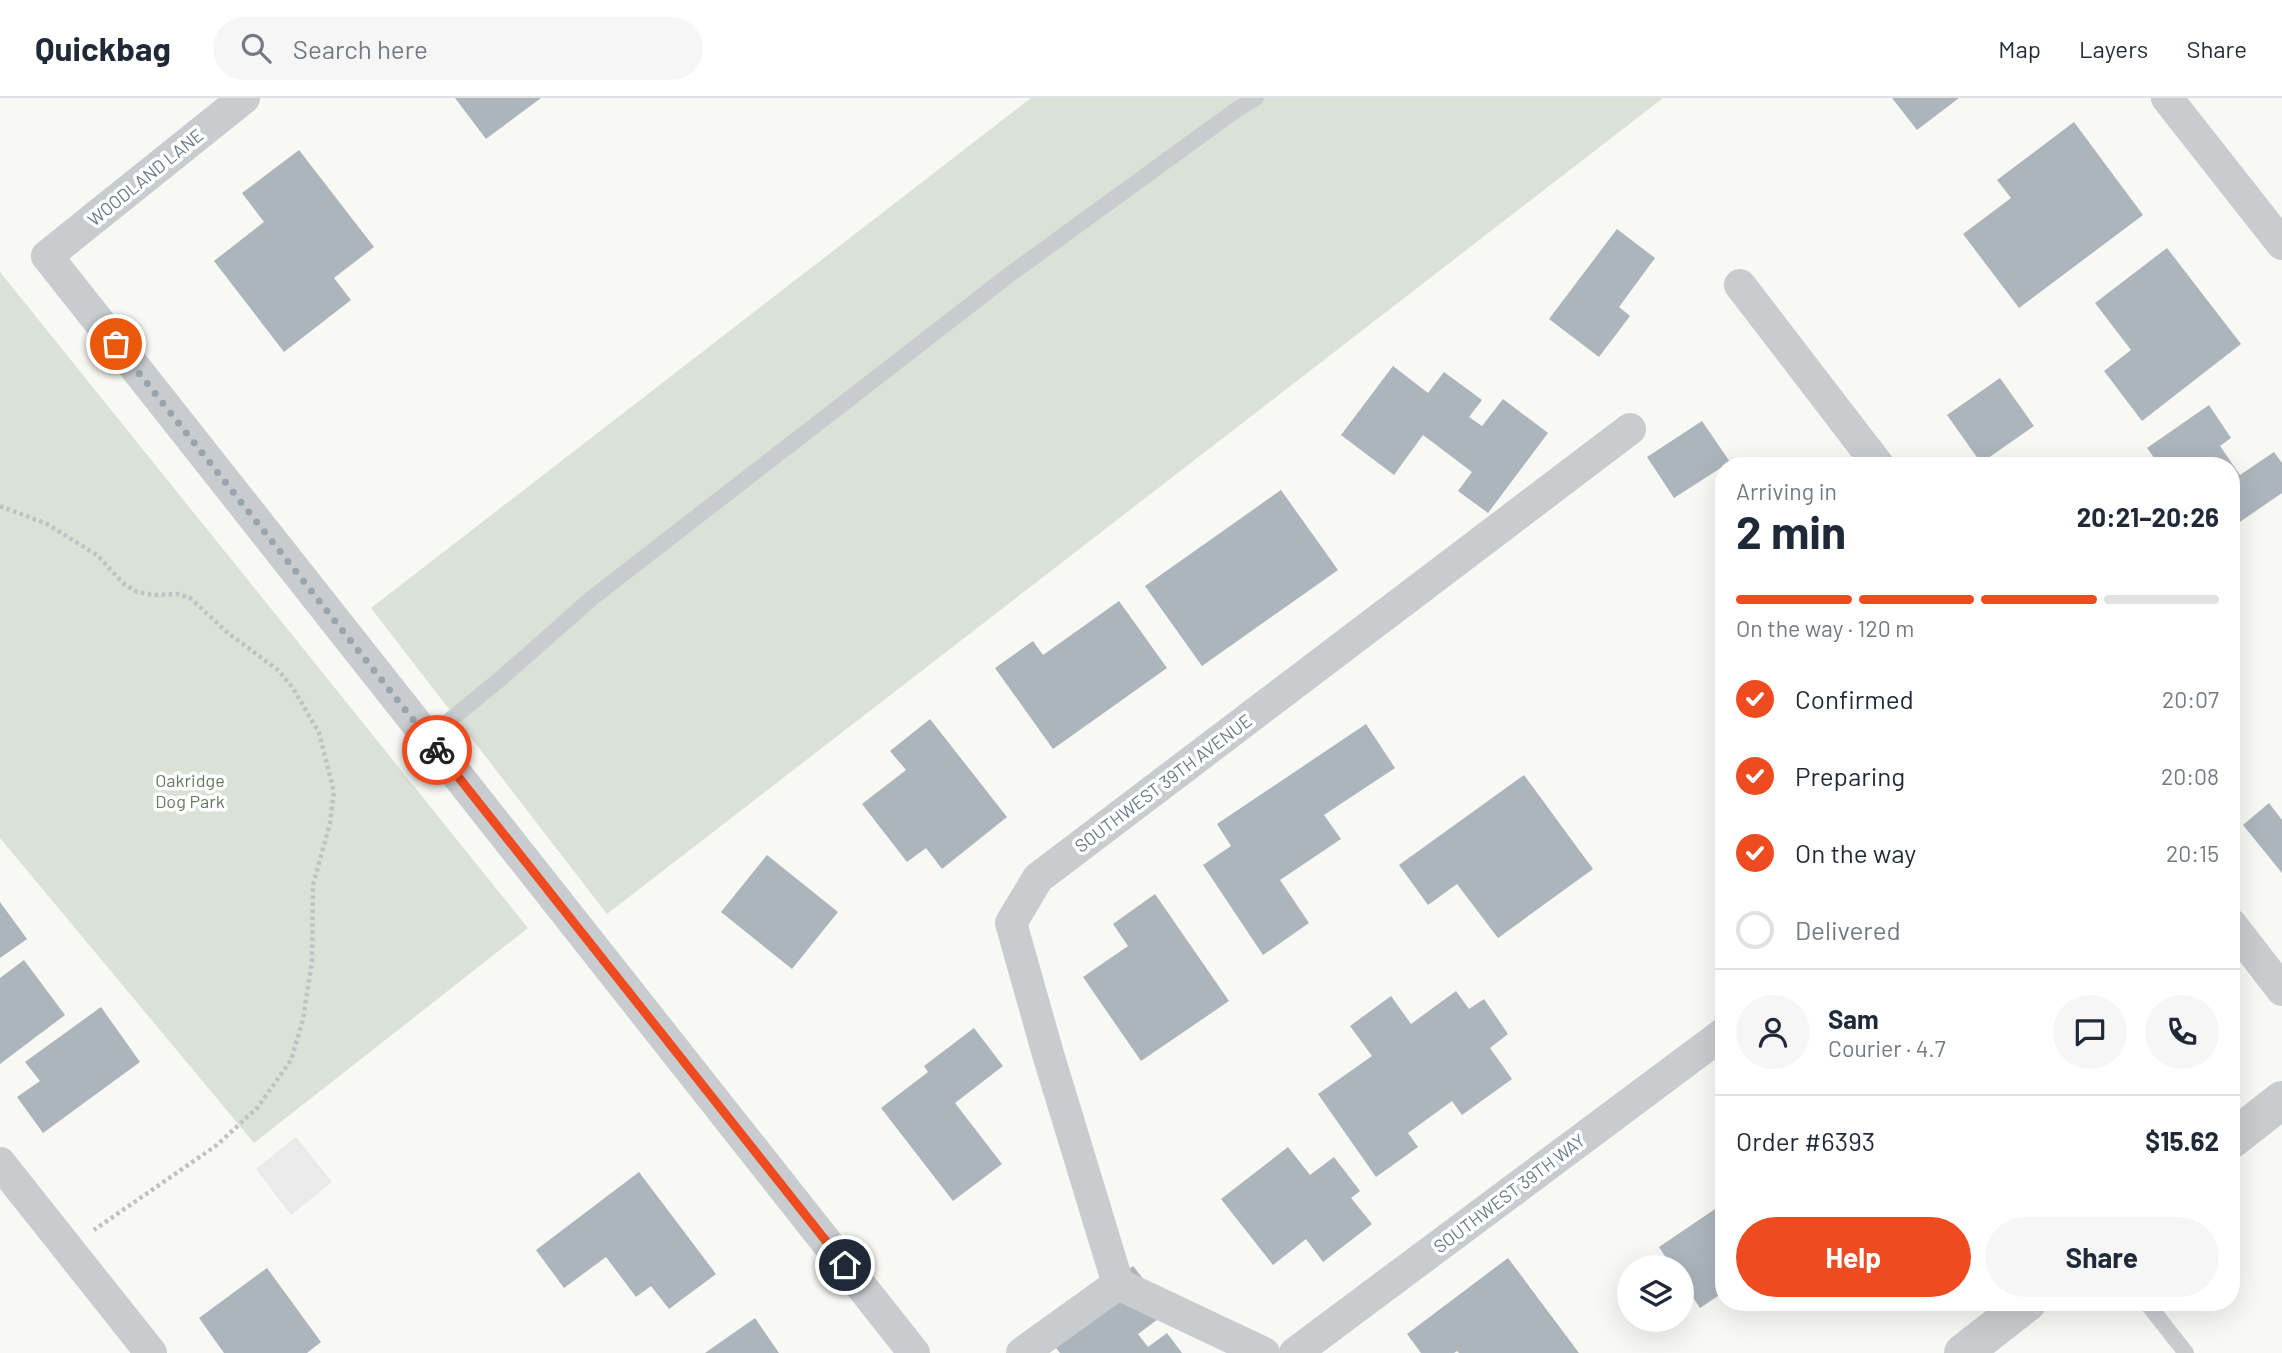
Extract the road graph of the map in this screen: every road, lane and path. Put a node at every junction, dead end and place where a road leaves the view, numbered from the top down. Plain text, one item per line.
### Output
1 (244, 98) edge
2 (1256, 98) edge
3 (2167, 98) edge
4 (2282, 244) edge
5 (1740, 285) dead end
6 (1630, 429) dead end
7 (1872, 457) edge
8 (0, 506) edge
9 (428, 738) junction
10 (2240, 936) edge
11 (2282, 990) edge
12 (1715, 1040) edge
13 (2282, 1100) edge
14 (2240, 1133) edge
15 (0, 1163) edge
16 (68, 1248) junction
17 (1118, 1284) junction
18 (2017, 1311) edge
19 (2153, 1311) edge
20 (152, 1353) edge
21 (915, 1353) edge
22 (1022, 1353) edge
23 (1264, 1353) edge
24 (1295, 1353) edge
25 (1963, 1353) edge
26 (2186, 1353) edge

1 - 9 street, WOODLAND LANE
2 - 9 lane
3 - 4 street
5 - 7 street
6 - 17 street, SOUTHWEST 39TH AVENUE
8 - 16 path
9 - 21 street
10 - 11 street
12 - 24 street, SOUTHWEST 39TH WAY
13 - 14 street
15 - 16 street
16 - 20 street
17 - 22 street
17 - 23 street
18 - 25 street
19 - 26 lane

